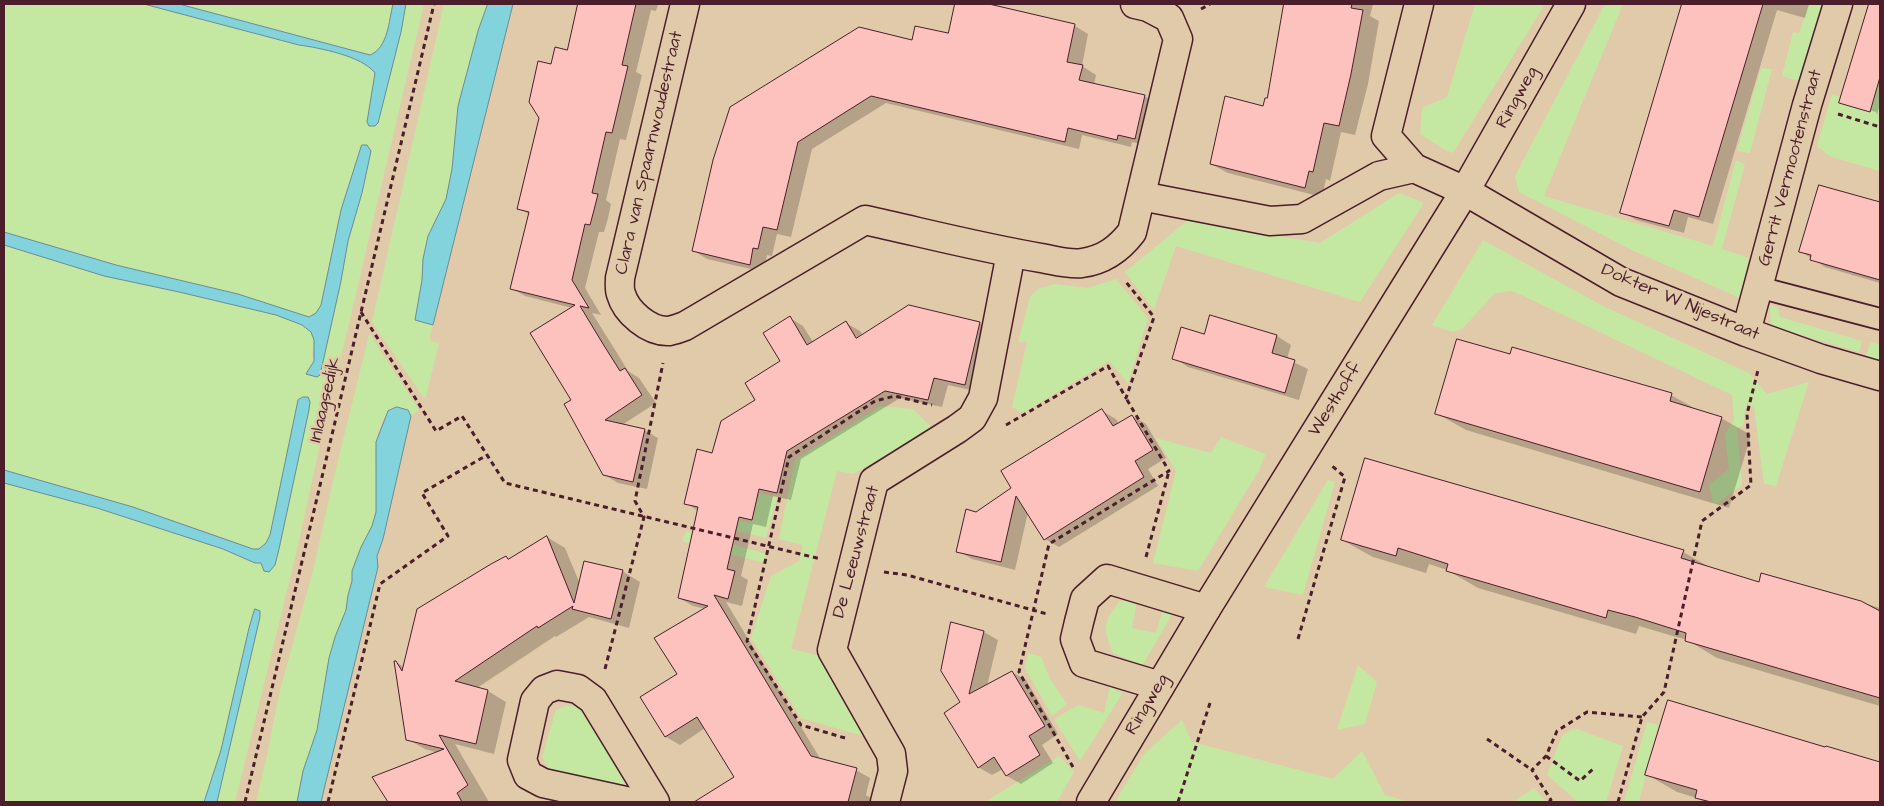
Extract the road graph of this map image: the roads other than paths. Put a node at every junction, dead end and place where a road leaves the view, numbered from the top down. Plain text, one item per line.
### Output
1 (685, 4) edge
2 (1135, 4) edge
3 (1419, 4) edge
4 (1571, 4) edge
5 (1838, 4) edge
6 (1414, 168) junction
7 (1465, 191) junction
8 (1141, 196) junction
9 (1010, 253) junction
10 (1758, 287) junction
11 (1880, 319) edge
12 (1756, 336) junction
13 (1880, 376) edge
14 (1206, 609) junction
15 (1160, 686) junction
16 (630, 802) edge
17 (654, 802) edge
18 (885, 802) edge
19 (1091, 802) edge

1 - 9 street, Clara van Spaarnwoudestraat
2 - 8 street
3 - 6 street
4 - 7 street, Ringweg
5 - 10 street, Gerrit Vermootenstraat
6 - 7 street
6 - 8 street
7 - 12 street, Dokter W Nijestraat
7 - 14 street, Westhoff
8 - 9 street
9 - 18 street, De Leeuwstraat
10 - 11 lane
10 - 12 street, Gerrit Vermootenstraat
12 - 13 street, Dokter W Nijestraat
14 - 15 street, Ringweg
14 - 15 street
15 - 19 street, Ringweg
16 - 17 street

